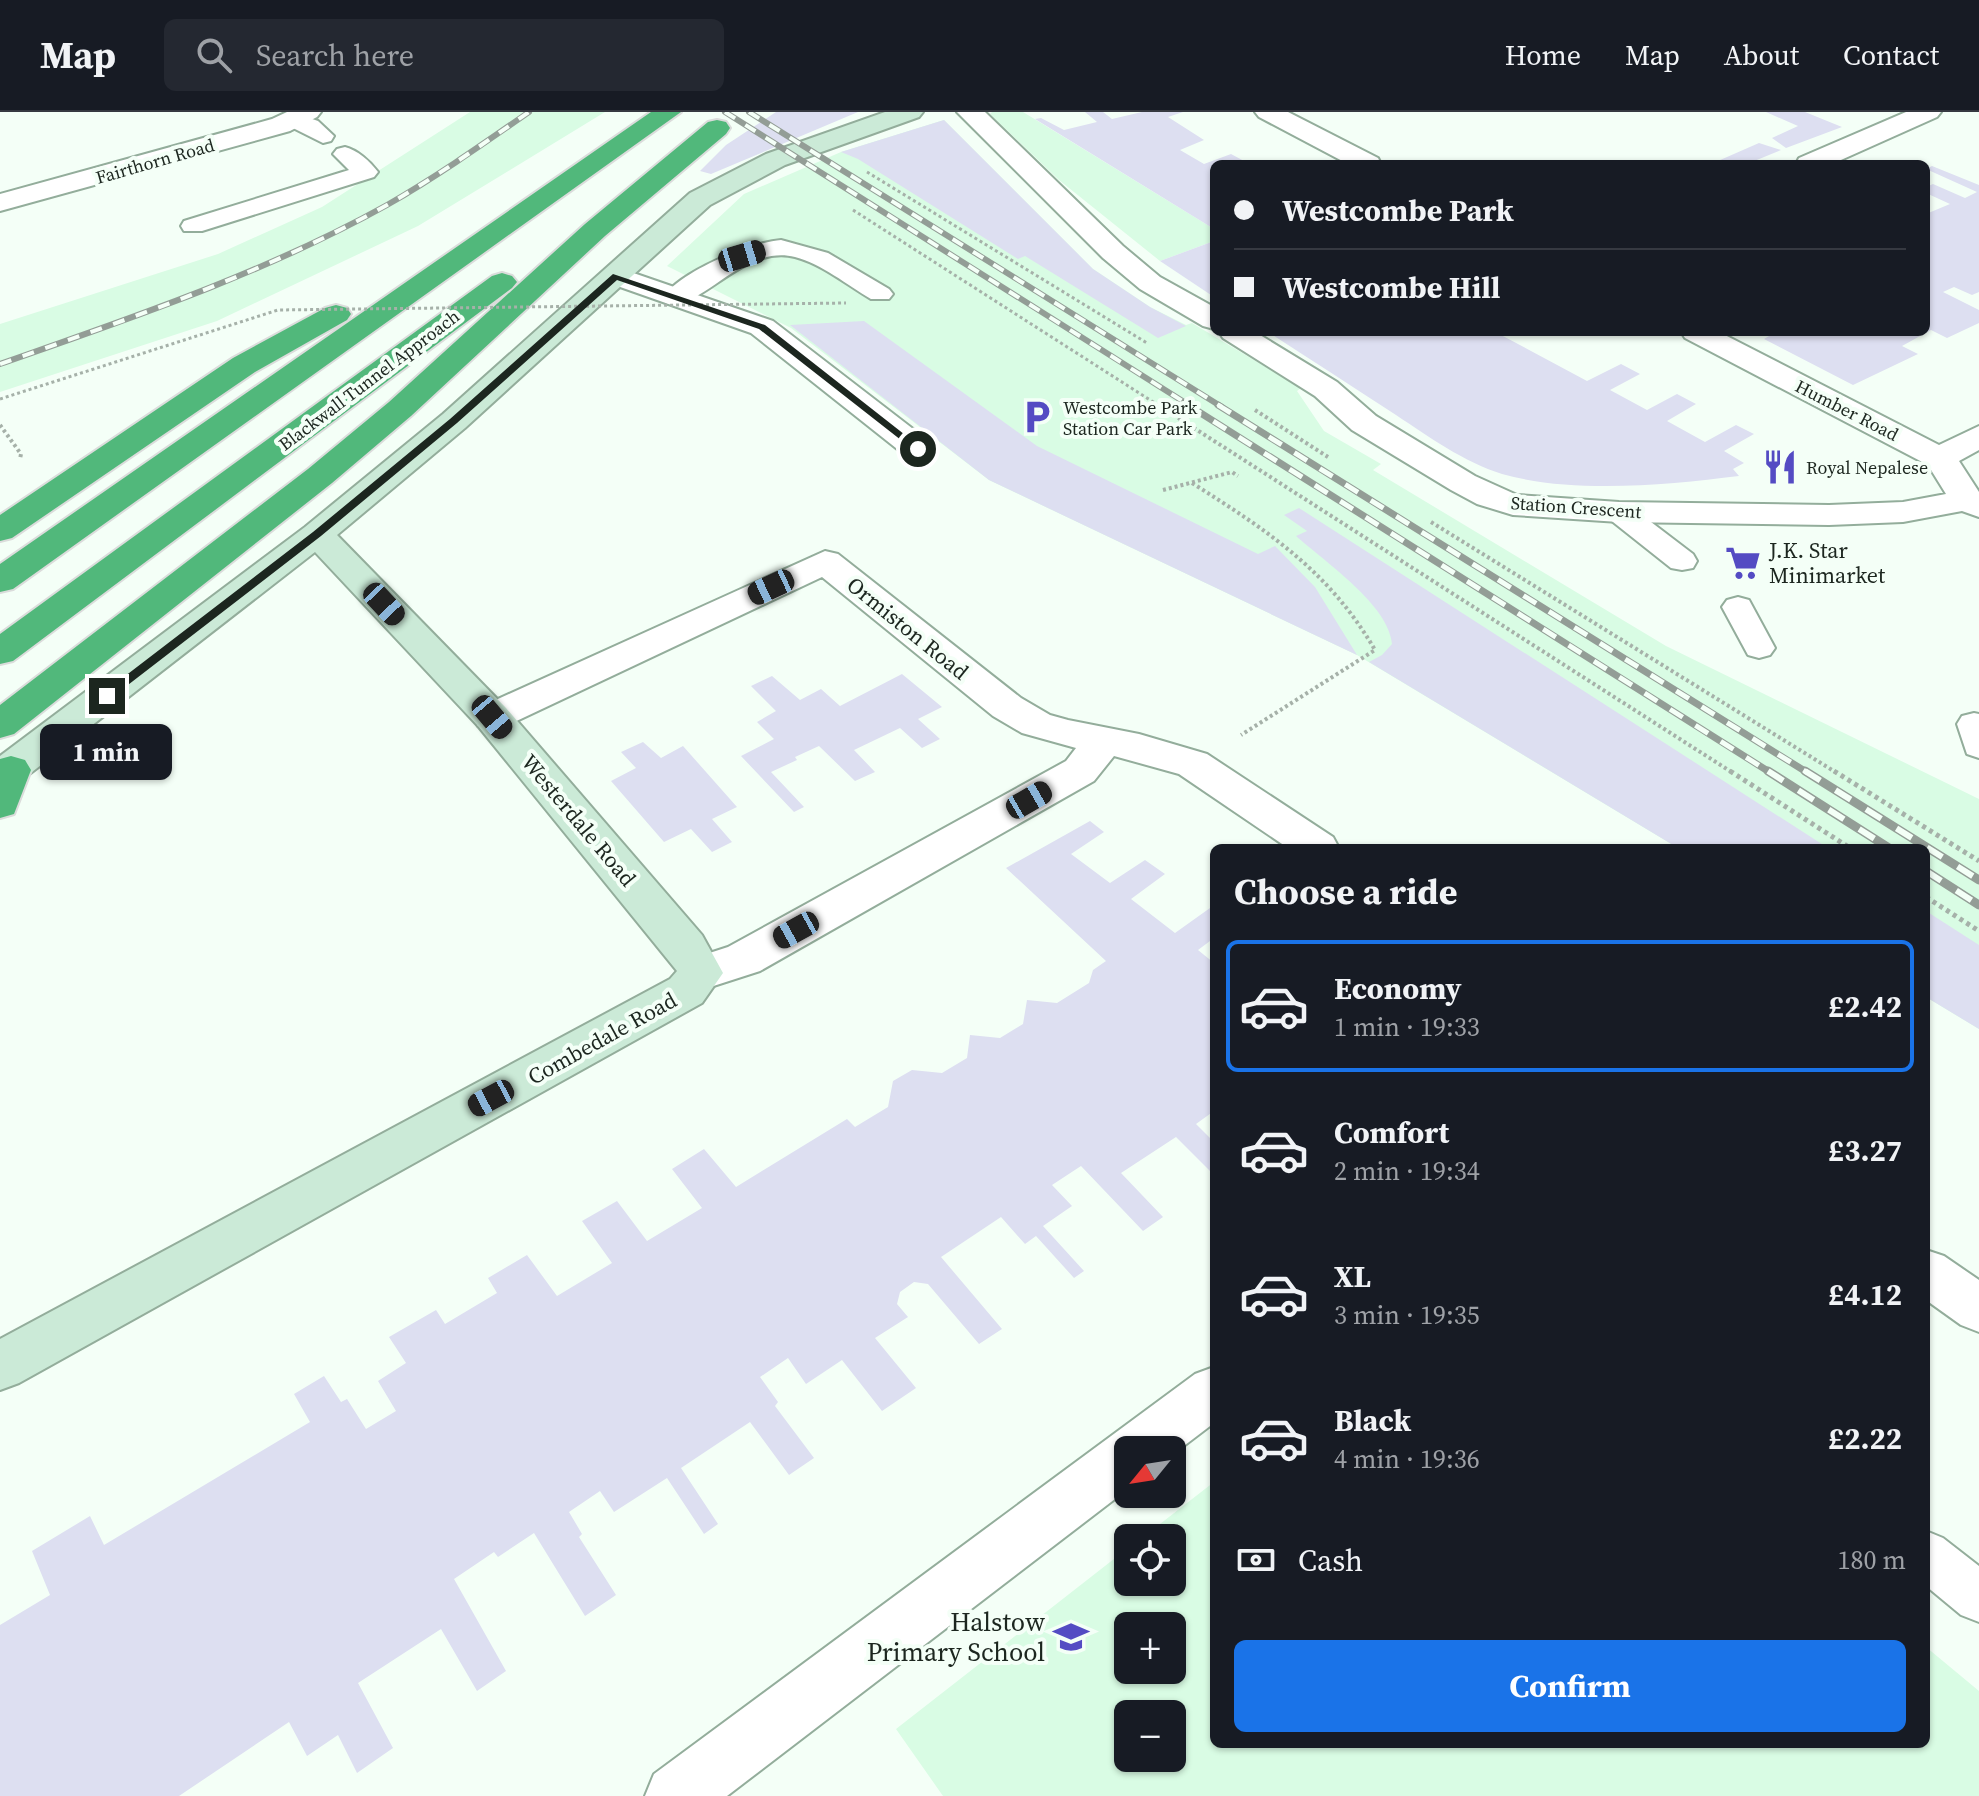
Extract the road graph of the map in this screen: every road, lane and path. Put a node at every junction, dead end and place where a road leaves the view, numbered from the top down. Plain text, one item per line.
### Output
1 (668, 112) edge
2 (910, 112) edge
3 (970, 112) edge
4 (1268, 112) edge
5 (1928, 112) edge
6 (301, 116) edge
7 (730, 120) edge
8 (323, 136) dead end
9 (345, 154) dead end
10 (1360, 160) edge
11 (1818, 160) edge
12 (857, 166) dead end
13 (0, 203) edge
14 (853, 210) dead end
15 (514, 218) junction
16 (193, 226) dead end
17 (616, 276) junction
18 (880, 294) dead end
19 (675, 298) junction
20 (846, 303) dead end
21 (1210, 318) edge
22 (1241, 336) edge
23 (1704, 336) edge
24 (1147, 343) dead end
25 (0, 399) edge
26 (1255, 410) dead end
27 (1, 426) edge
28 (1979, 436) edge
29 (918, 449) dead end
30 (1940, 458) junction
31 (1249, 463) junction
32 (1339, 464) dead end
33 (18, 466) dead end
34 (1232, 472) junction
35 (1238, 476) dead end
36 (1192, 483) junction
37 (1163, 490) dead end
38 (1973, 504) edge
39 (1619, 512) junction
40 (1419, 514) dead end
41 (0, 531) edge
42 (317, 534) junction
43 (1682, 561) dead end
44 (0, 581) edge
45 (1738, 607) dead end
46 (1759, 648) dead end
47 (0, 652) edge
48 (492, 717) junction
49 (0, 725) edge
50 (1240, 736) dead end
51 (1104, 741) junction
52 (4, 783) edge
53 (1312, 844) edge
54 (1844, 844) edge
55 (1979, 861) edge
56 (1930, 900) edge
57 (1979, 931) edge
58 (701, 973) junction
59 (1930, 1275) edge
60 (1979, 1309) edge
61 (0, 1366) edge
62 (1210, 1394) edge
63 (1155, 1436) edge
64 (1114, 1467) edge
65 (1930, 1558) edge
66 (1979, 1597) edge
67 (676, 1796) edge

1 - 15 highway
2 - 17 street
3 - 21 street
4 - 10 street
5 - 11 street
6 - 8 lane
6 - 13 street, Fairthorn Road
7 - 47 highway, Blackwall Tunnel Approach
7 - 49 highway
9 - 16 lane
12 - 24 path
14 - 31 path
15 - 41 highway
15 - 44 highway
17 - 19 street
17 - 42 street
18 - 19 lane
19 - 29 street
20 - 25 path, bridge
22 - 39 street, Station Crescent
23 - 30 street, Humber Road
26 - 32 path
27 - 33 path
28 - 30 street
30 - 38 street, Humber Road
31 - 34 path
31 - 54 path
34 - 35 path
34 - 36 path
36 - 37 path
36 - 50 path
38 - 39 street, Station Crescent
39 - 43 lane
40 - 55 path
42 - 48 street, Westerdale Road
42 - 52 street
45 - 46 lane
48 - 51 street, Ormiston Road
48 - 58 street, Westerdale Road
51 - 53 street, Ormiston Road
51 - 58 street, Combedale Road
56 - 57 path
58 - 61 street, Combedale Road
59 - 60 street
62 - 63 street
64 - 67 street
65 - 66 lane

